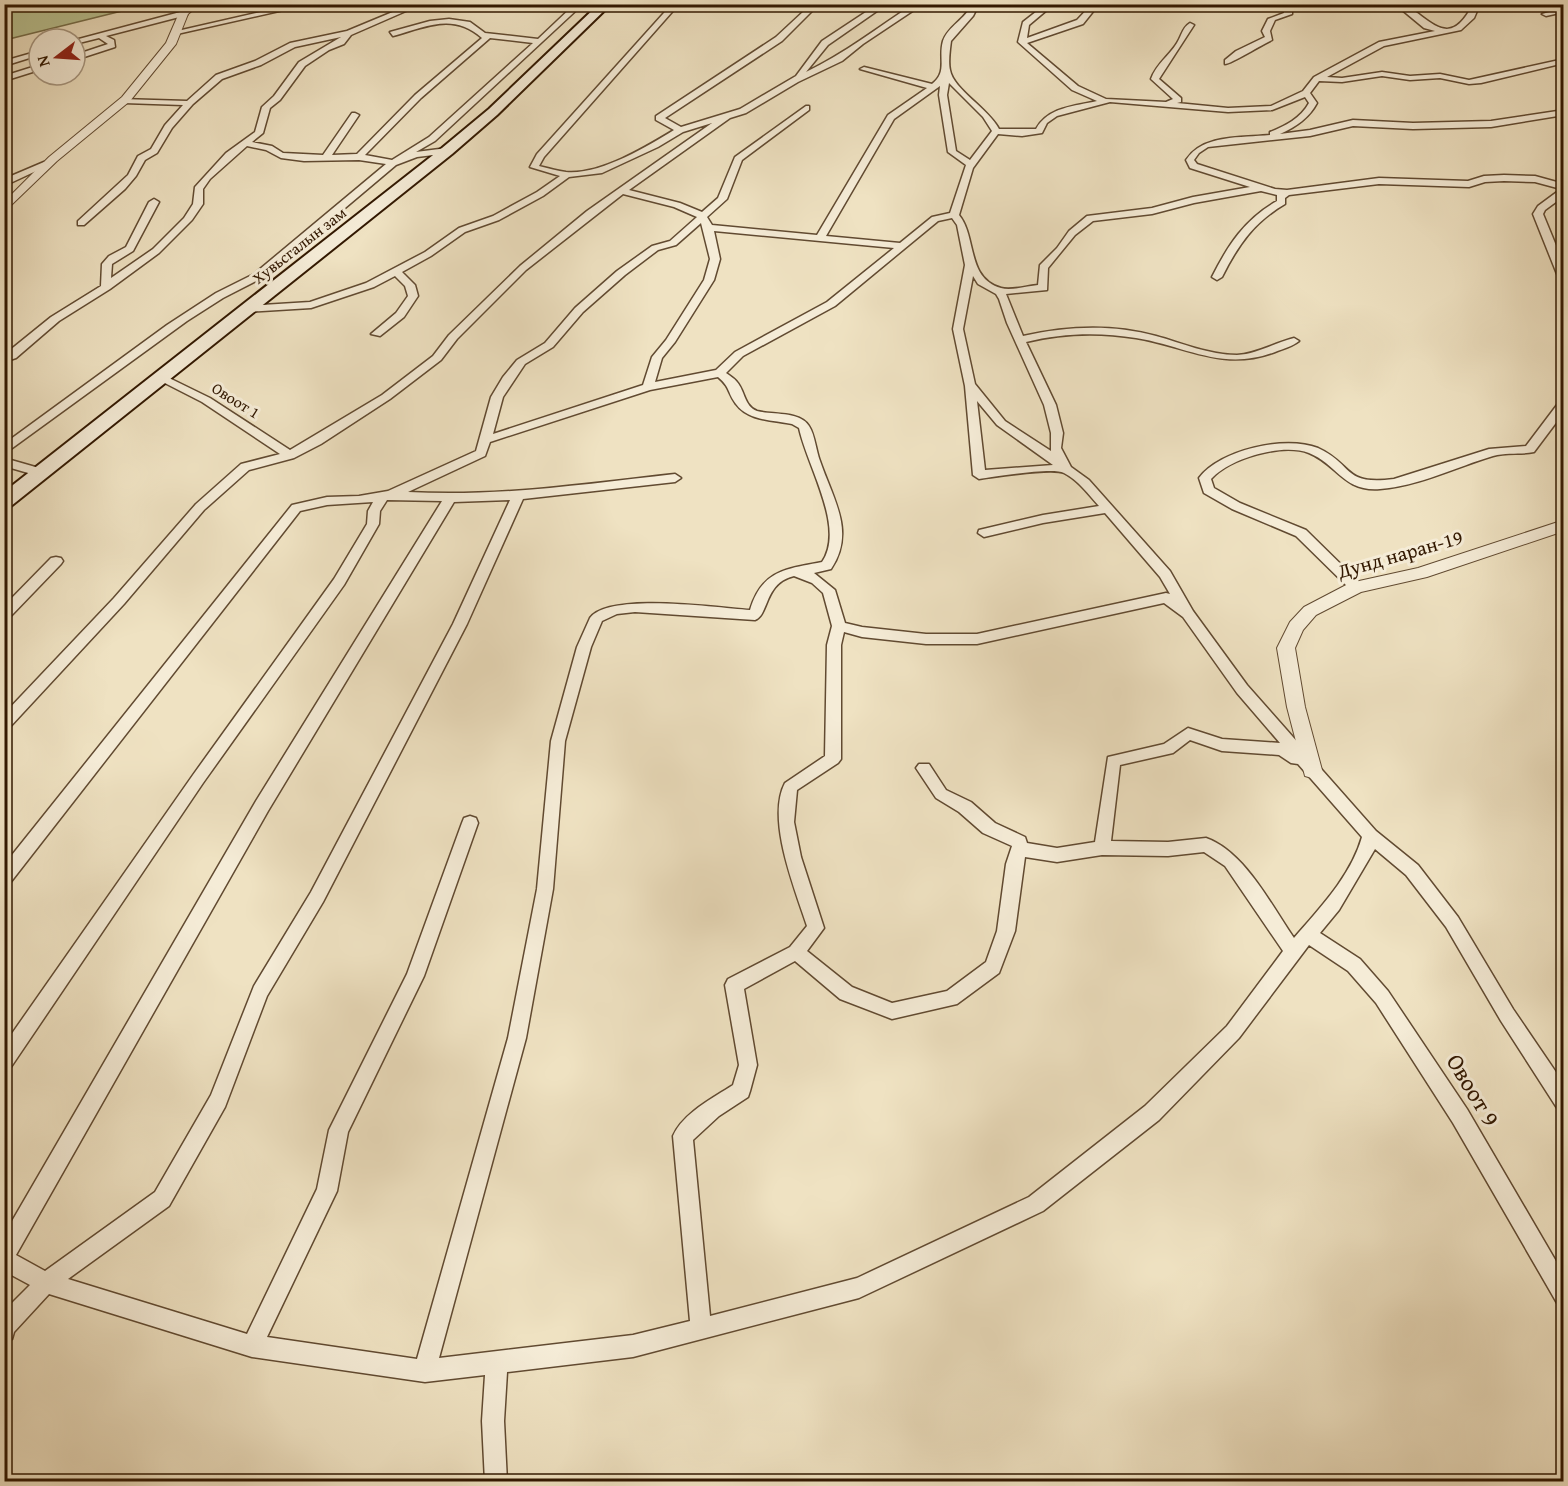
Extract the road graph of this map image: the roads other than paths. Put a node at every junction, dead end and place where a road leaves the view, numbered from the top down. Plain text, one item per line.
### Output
1 (196, 4) edge
2 (307, 4) edge
3 (419, 4) edge
4 (580, 4) edge
5 (606, 4) edge
6 (676, 4) edge
7 (774, 4) edge
8 (884, 4) edge
9 (920, 4) edge
10 (976, 4) edge
11 (1051, 4) edge
12 (1096, 4) edge
13 (1288, 4) edge
14 (1398, 4) edge
15 (1477, 4) edge
16 (813, 7) edge
17 (1563, 10) edge
18 (184, 13) junction
19 (1546, 14) dead end
20 (1190, 25) dead end
21 (177, 32) junction
22 (1449, 32) junction
23 (349, 33) junction
24 (393, 34) dead end
25 (99, 35) junction
26 (482, 35) junction
27 (87, 38) edge
28 (539, 41) junction
29 (1022, 42) junction
30 (87, 54) edge
31 (27, 57) edge
32 (1563, 61) edge
33 (1228, 63) dead end
34 (4, 64) edge
35 (864, 69) dead end
36 (27, 71) edge
37 (946, 73) junction
38 (8, 78) edge
39 (1317, 79) junction
40 (795, 80) junction
41 (933, 87) junction
42 (4, 88) edge
43 (1306, 93) junction
44 (124, 101) junction
45 (1104, 101) junction
46 (189, 103) junction
47 (1169, 104) junction
48 (806, 108) dead end
49 (1563, 112) edge
50 (355, 115) dead end
51 (726, 117) junction
52 (680, 130) junction
53 (996, 131) junction
54 (1264, 137) junction
55 (246, 143) junction
56 (447, 151) junction
57 (359, 156) junction
58 (326, 157) junction
59 (393, 163) junction
60 (47, 164) junction
61 (972, 165) junction
62 (567, 175) junction
63 (4, 183) edge
64 (1563, 186) edge
65 (1263, 188) junction
66 (622, 191) junction
67 (1563, 191) edge
68 (1287, 193) junction
69 (154, 202) dead end
70 (4, 209) edge
71 (701, 215) junction
72 (954, 215) junction
73 (81, 223) dead end
74 (709, 228) junction
75 (820, 237) junction
76 (904, 246) junction
77 (130, 249) junction
78 (143, 260) junction
79 (970, 265) junction
80 (396, 271) junction
81 (1217, 277) dead end
82 (1563, 279) edge
83 (106, 287) junction
84 (1000, 292) junction
85 (246, 309) junction
86 (376, 334) dead end
87 (1020, 340) junction
88 (1294, 341) dead end
89 (4, 358) edge
90 (720, 373) junction
91 (161, 378) junction
92 (970, 385) junction
93 (648, 387) junction
94 (1563, 403) edge
95 (485, 440) junction
96 (4, 450) edge
97 (290, 454) junction
98 (4, 462) edge
99 (1066, 468) junction
100 (42, 473) junction
101 (675, 478) dead end
102 (387, 496) junction
103 (518, 496) junction
104 (450, 498) junction
105 (4, 502) edge
106 (1107, 509) junction
107 (1563, 525) edge
108 (984, 533) dead end
109 (56, 561) dead end
110 (789, 572) junction
111 (1356, 587) junction
112 (1188, 614) junction
113 (4, 615) edge
114 (839, 626) junction
115 (4, 724) edge
116 (924, 768) dead end
117 (1312, 770) junction
118 (470, 823) dead end
119 (1370, 837) junction
120 (1102, 848) junction
121 (1020, 849) junction
122 (4, 878) edge
123 (1309, 935) junction
124 (1293, 951) junction
125 (796, 952) junction
126 (4, 1061) edge
127 (1563, 1101) edge
128 (4, 1257) edge
129 (46, 1283) junction
130 (1563, 1296) edge
131 (701, 1328) junction
132 (4, 1331) edge
133 (252, 1346) junction
134 (496, 1362) junction
135 (425, 1371) junction
136 (496, 1482) edge

1 - 18 street
2 - 21 street
3 - 23 street
4 - 28 street
5 - 56 main road, Хувьсгалын зам
6 - 62 street
7 - 16 street
8 - 40 street
9 - 40 street
10 - 37 street
11 - 29 street
12 - 29 street
13 - 33 street
14 - 22 street
15 - 22 street
16 - 52 street
17 - 19 street
18 - 21 street
18 - 25 street
20 - 47 street
21 - 44 street
22 - 39 street
23 - 46 street
23 - 55 street
24 - 26 street
25 - 27 street
25 - 30 street
26 - 28 street
26 - 57 street
28 - 59 street
29 - 45 street
31 - 34 street
32 - 39 street
35 - 41 street
36 - 38 street
37 - 41 street
37 - 53 street
37 - 61 street
38 - 42 street
39 - 43 street
40 - 51 street
41 - 75 street
43 - 47 street
43 - 54 street
44 - 46 street
44 - 60 street
45 - 47 street
45 - 53 street
46 - 73 street
48 - 71 street
49 - 54 street
50 - 58 street
51 - 52 street
51 - 66 street
52 - 62 street
53 - 61 street
54 - 65 street
55 - 58 street
55 - 78 street
56 - 59 street
56 - 85 main road, Хувьсгалын зам
57 - 58 street
57 - 59 street
59 - 96 street
60 - 63 street
60 - 70 street
61 - 72 street
62 - 80 street
64 - 68 street
65 - 68 street
65 - 84 street
66 - 71 street
66 - 97 street
67 - 82 street
68 - 81 street
69 - 77 street
71 - 74 street
71 - 95 street
72 - 76 street
72 - 79 street
74 - 75 street
74 - 93 street
75 - 76 street
76 - 90 street
77 - 78 street
77 - 83 street
78 - 83 street
79 - 84 street
79 - 92 street
80 - 85 street
80 - 86 street
83 - 89 street
84 - 87 street
85 - 91 main road, Хувьсгалын зам
87 - 88 street
87 - 99 street
90 - 93 street
90 - 110 street
91 - 97 street, Овоот 1
91 - 100 main road, Хувьсгалын зам
92 - 99 street
92 - 99 street
93 - 95 street
94 - 111 street
95 - 102 street
97 - 115 street
98 - 100 street
99 - 106 street
100 - 105 main road, Хувьсгалын зам
101 - 103 street
102 - 104 street
102 - 122 street
102 - 126 street
103 - 104 street
103 - 129 street
104 - 128 street
106 - 108 street
106 - 112 street
107 - 111 street, Дунд наран-19
109 - 113 street
110 - 114 street
110 - 135 street
111 - 117 street, Дунд наран-19
112 - 114 street
112 - 117 street
114 - 125 street
116 - 121 street
117 - 119 street
117 - 120 street
118 - 133 street
119 - 123 street
119 - 127 street
120 - 121 street
120 - 124 street
121 - 125 street
123 - 124 street
123 - 130 street, Овоот 9
124 - 131 street
125 - 131 street
128 - 129 street
129 - 132 street
129 - 133 street
131 - 134 street
133 - 135 street
134 - 135 street
134 - 136 street

